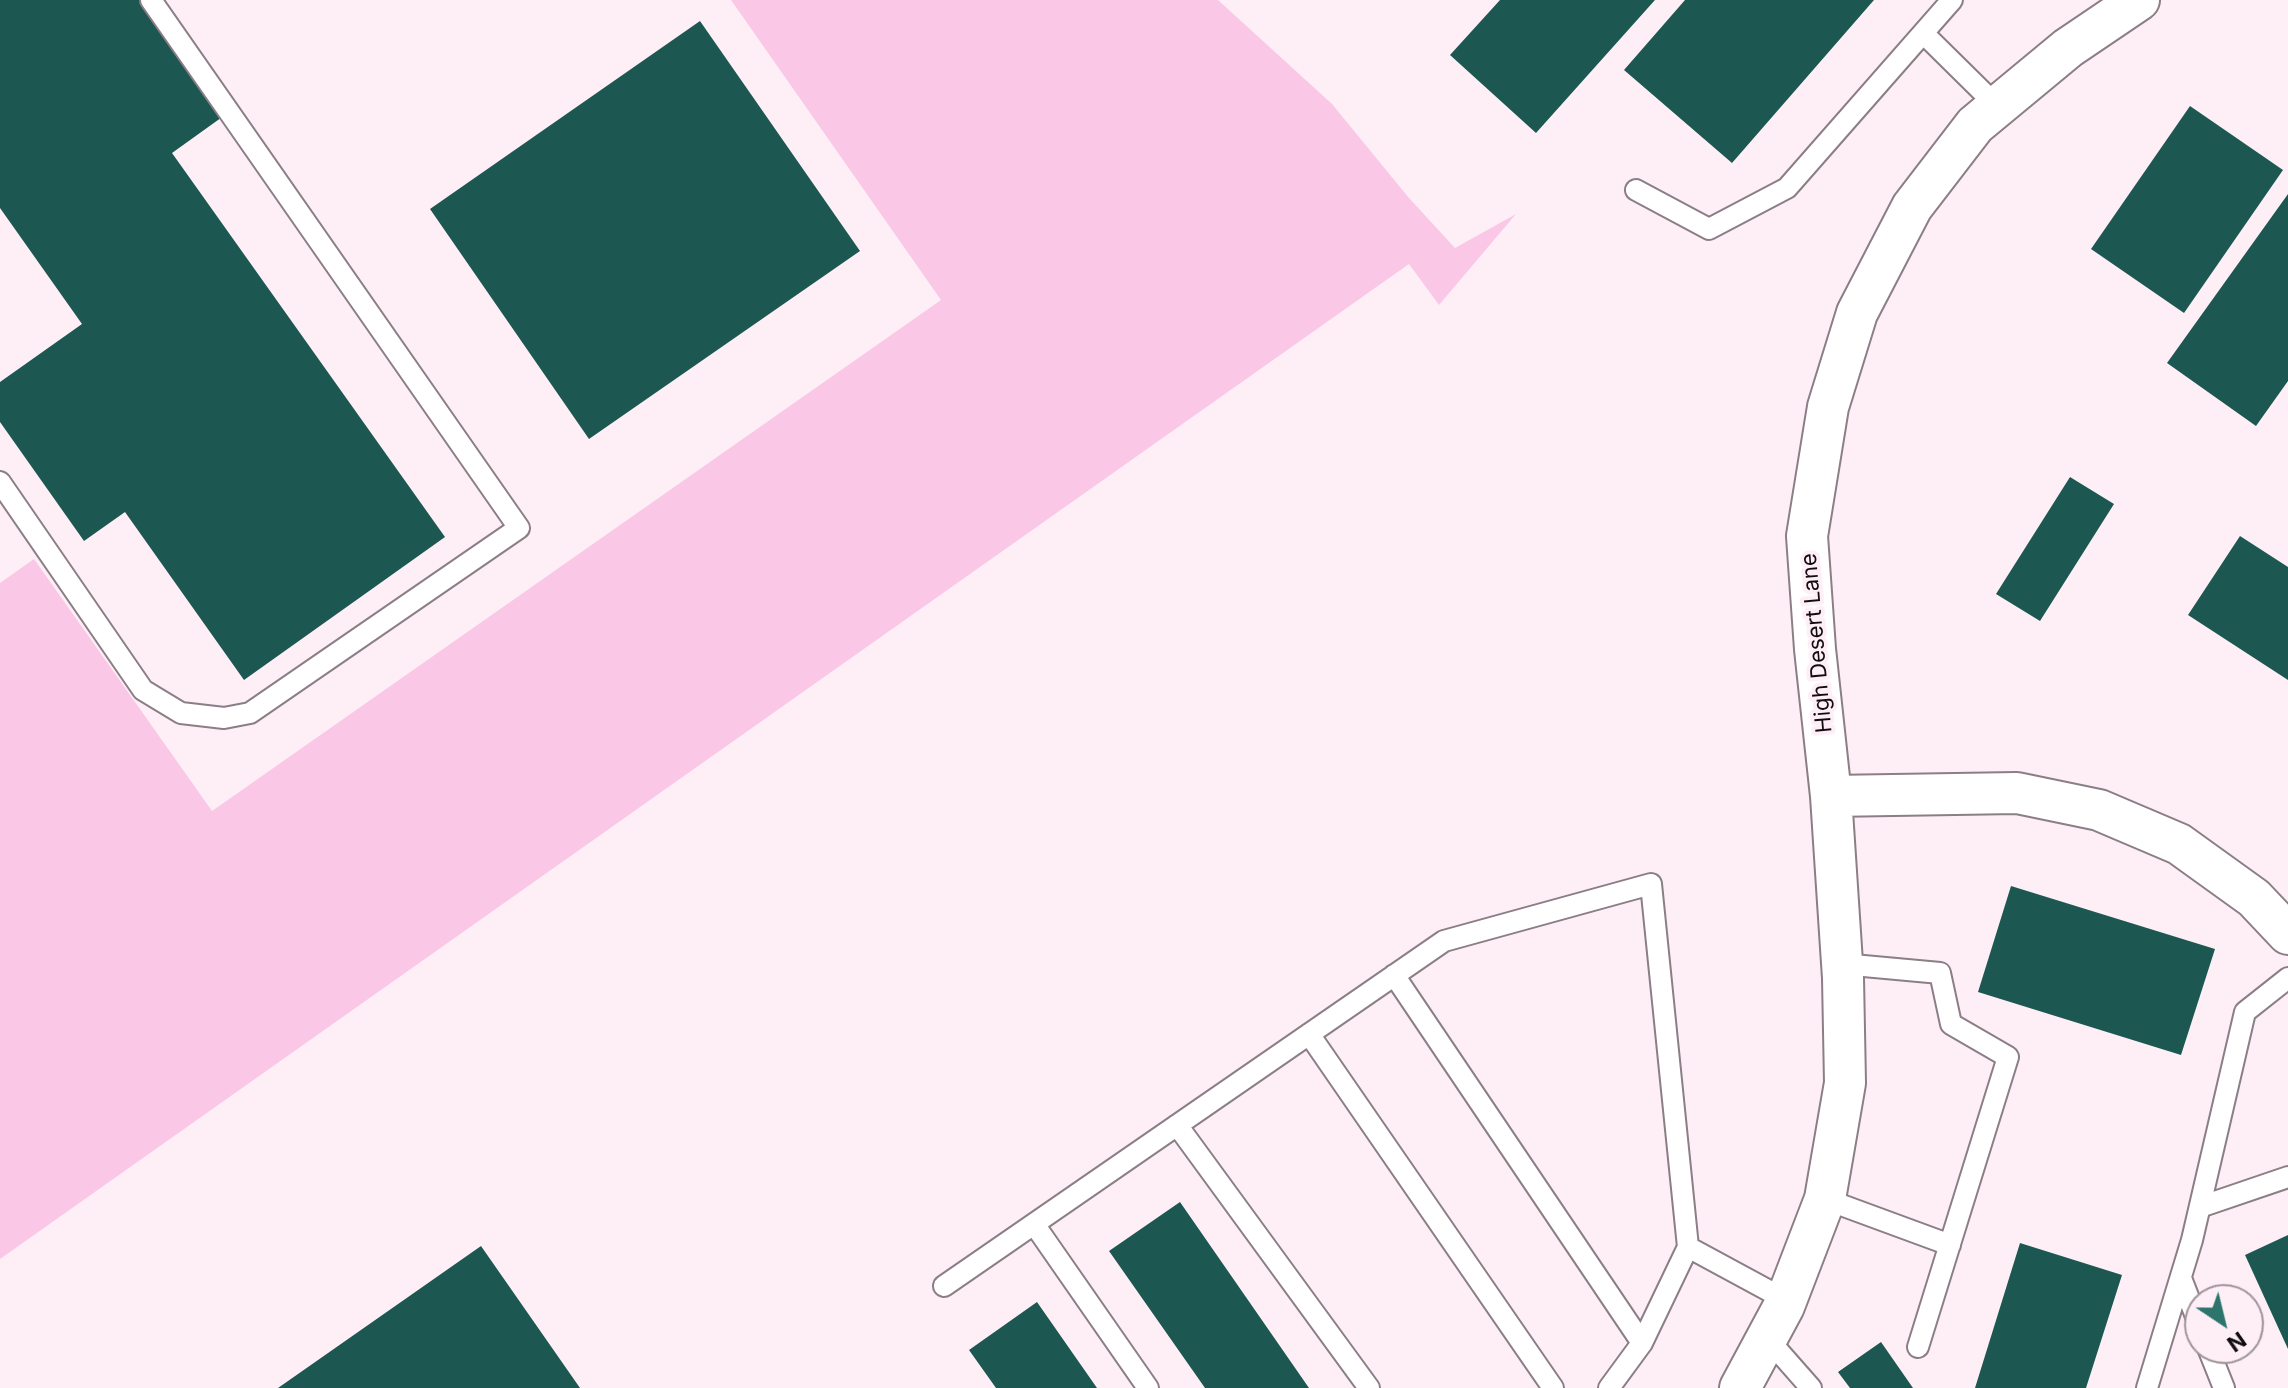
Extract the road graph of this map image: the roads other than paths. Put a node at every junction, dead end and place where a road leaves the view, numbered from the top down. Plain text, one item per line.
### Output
1 (151, 0) edge
2 (1952, 0) edge
3 (2139, 0) edge
4 (1923, 33) junction
5 (1997, 106) junction
6 (1636, 190) dead end
7 (0, 482) edge
8 (1831, 796) junction
9 (2288, 934) edge
10 (1842, 964) junction
11 (1394, 975) junction
12 (2288, 978) edge
13 (1309, 1034) junction
14 (1177, 1125) junction
15 (2288, 1177) edge
16 (1825, 1199) junction
17 (2200, 1207) junction
18 (1034, 1224) junction
19 (1950, 1245) junction
20 (1688, 1247) junction
21 (2181, 1278) junction
22 (944, 1286) dead end
23 (2184, 1286) edge
24 (1786, 1300) junction
25 (1767, 1338) junction
26 (1642, 1343) junction
27 (1918, 1347) dead end
28 (2214, 1364) edge
29 (1148, 1388) edge
30 (1369, 1388) edge
31 (1553, 1388) edge
32 (1609, 1388) edge
33 (1740, 1388) edge
34 (1811, 1388) edge
35 (2147, 1388) edge
36 (2224, 1388) edge

1 - 7 lane
2 - 4 lane
3 - 5 street, High Desert Lane
4 - 5 lane
4 - 6 lane
5 - 8 street, High Desert Lane
8 - 9 street
8 - 10 street, High Desert Lane
10 - 16 street, High Desert Lane
10 - 19 lane
11 - 13 lane
11 - 20 lane
11 - 26 lane
12 - 17 lane
13 - 14 lane
13 - 31 lane
14 - 18 lane
14 - 30 lane
15 - 17 lane
16 - 19 lane
16 - 24 street, High Desert Lane
17 - 21 lane
18 - 22 lane
18 - 29 lane
19 - 27 lane
20 - 24 lane
20 - 26 lane
21 - 23 lane
21 - 35 lane
24 - 25 street, High Desert Lane
25 - 33 street, High Desert Lane
25 - 34 lane
26 - 32 lane
28 - 36 lane

